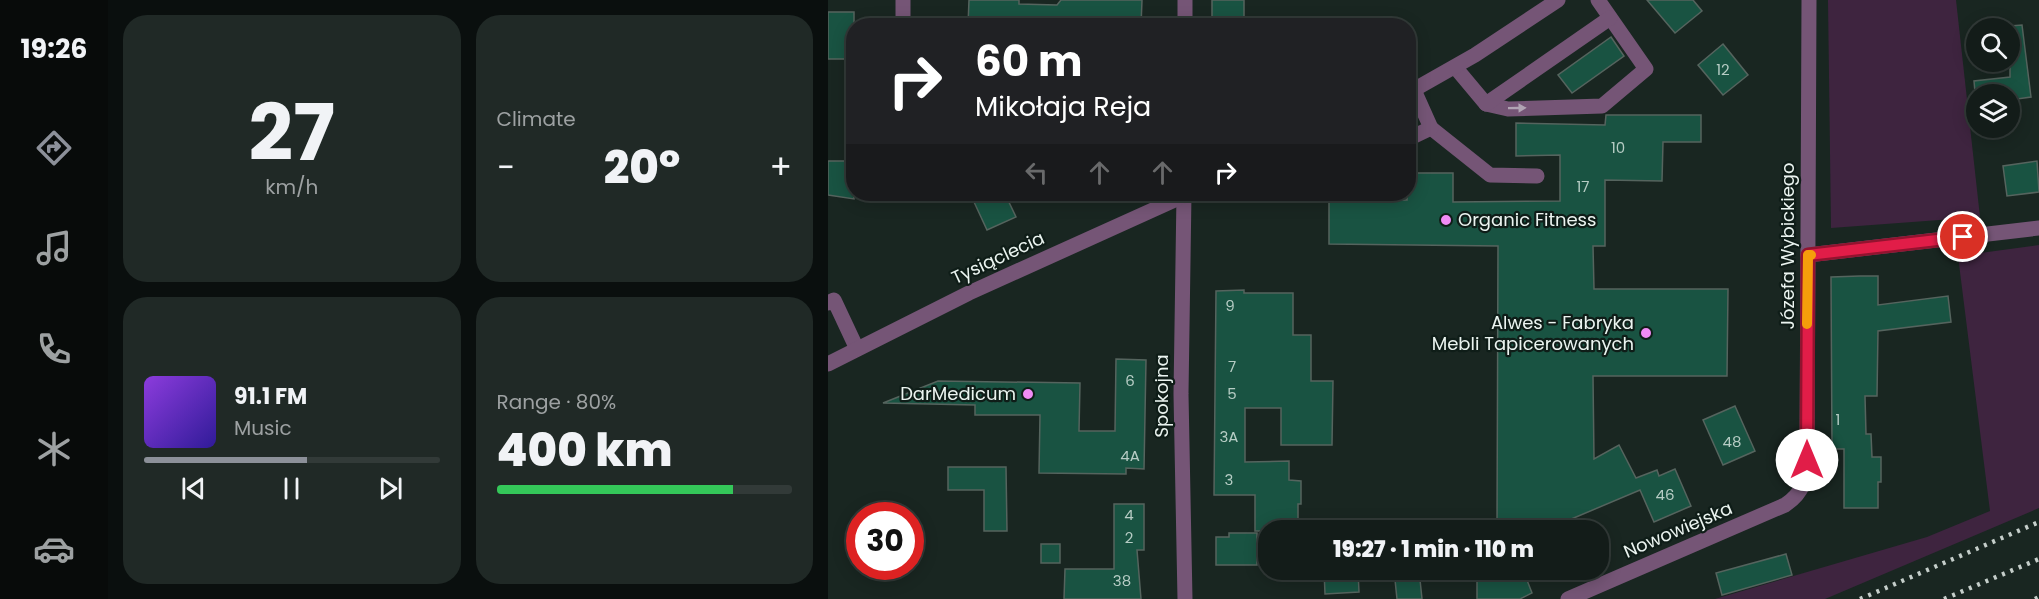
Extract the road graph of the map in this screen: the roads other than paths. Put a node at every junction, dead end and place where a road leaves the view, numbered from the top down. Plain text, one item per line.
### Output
1 (903, 0) edge
2 (1185, 0) edge
3 (1531, 0) edge
4 (1558, 0) edge
5 (1598, 0) edge
6 (1809, 0) edge
7 (1538, 15) junction
8 (903, 18) edge
9 (1185, 18) edge
10 (1610, 18) junction
11 (1455, 67) junction
12 (1416, 88) edge
13 (1416, 100) edge
14 (1486, 104) junction
15 (1431, 128) junction
16 (1416, 135) edge
17 (1537, 176) dead end
18 (1170, 201) edge
19 (1185, 201) edge
20 (2039, 228) edge
21 (1808, 255) junction
22 (828, 303) edge
23 (857, 349) junction
24 (828, 364) edge
25 (1800, 492) joint
26 (1185, 599) edge
27 (1568, 599) edge

1 - 8 street
2 - 9 street
3 - 7 street
4 - 7 street
5 - 10 street
6 - 21 street, Józefa Wybickiego
7 - 11 street
10 - 14 street
14 -> 10 street
11 - 12 street
11 - 14 street
13 - 15 street
15 - 16 street
15 - 17 street
18 - 23 street, Tysiąclecia
19 - 26 street, Spokojna
20 - 21 street
21 - 25 street, Józefa Wybickiego
22 - 23 street
23 - 24 street, Tysiąclecia
25 - 27 street, Nowowiejska

